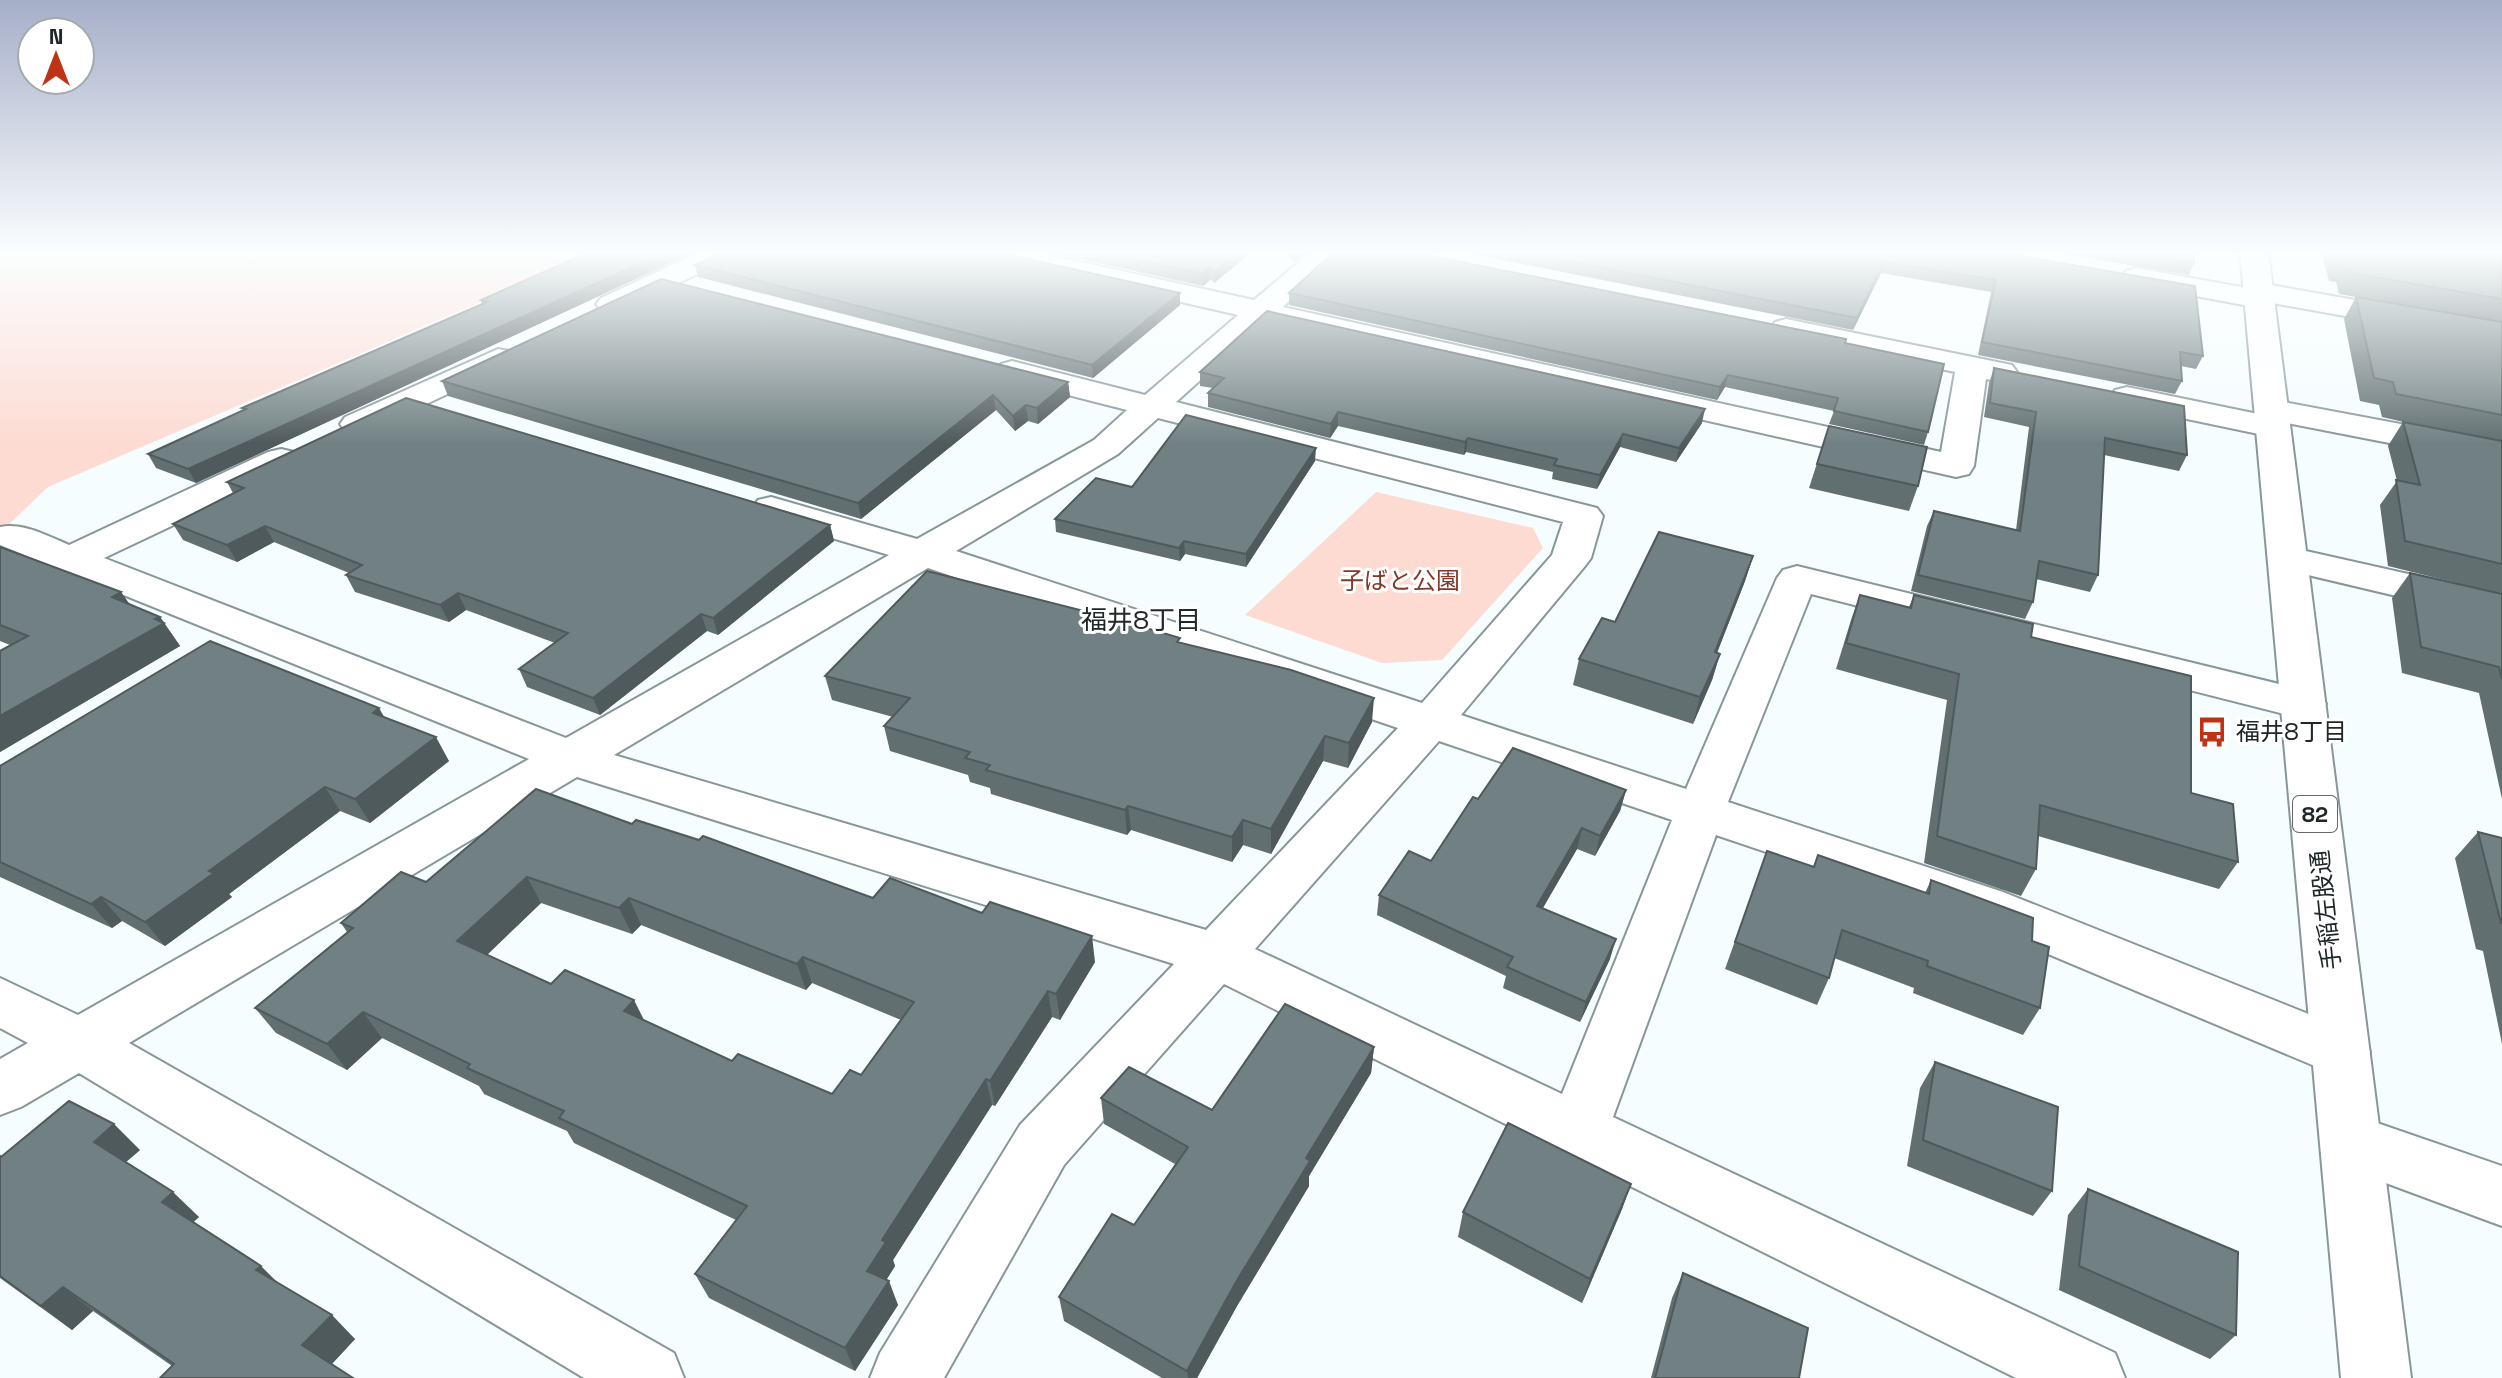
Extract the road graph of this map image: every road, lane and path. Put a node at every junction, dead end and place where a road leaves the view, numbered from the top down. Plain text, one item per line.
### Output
1 (588, 315) edge
2 (1254, 315) edge
3 (1289, 315) edge
4 (2262, 315) edge
5 (2415, 315) edge
6 (578, 320) edge
7 (1757, 322) edge
8 (2502, 335) edge
9 (522, 346) edge
10 (982, 364) edge
11 (1972, 366) junction
12 (2032, 378) edge
13 (2092, 390) edge
14 (410, 399) junction
15 (1150, 407) junction
16 (470, 417) edge
17 (2273, 419) junction
18 (2502, 454) edge
19 (726, 494) edge
20 (12, 536) dead end
21 (922, 553) junction
22 (2288, 559) junction
23 (69, 560) junction
24 (2502, 608) edge
25 (2304, 704) junction
26 (1430, 722) junction
27 (570, 758) junction
28 (1700, 812) junction
29 (1216, 955) junction
30 (0, 1001) edge
31 (79, 1043) junction
32 (2341, 1052) junction
33 (0, 1089) edge
34 (1578, 1130) junction
35 (2351, 1142) junction
36 (2502, 1196) edge
37 (649, 1378) edge
38 (905, 1378) edge
39 (2090, 1378) edge
40 (2376, 1378) edge

1 - 6 street
2 - 15 street
3 - 11 street
4 - 17 street, 手稲左股通 / 82
5 - 8 street
7 - 11 street
9 - 14 street
10 - 15 street
11 - 12 street
13 - 17 street
14 - 16 street
14 - 23 street
15 - 21 street
15 - 26 street
17 - 18 street
17 - 22 street, 手稲左股通 / 82
19 - 21 street
20 - 23 street
21 - 26 street
21 - 27 street
22 - 24 street
22 - 25 street, 手稲左股通 / 82
23 - 27 street
25 - 28 street
25 - 32 street, 手稲左股通 / 82
26 - 28 street
26 - 29 street
27 - 29 street
27 - 31 street
28 - 32 street
28 - 34 street
29 - 34 street
29 - 38 street
30 - 31 street
31 - 33 street
31 - 37 street
32 - 35 street, 手稲左股通 / 82
34 - 39 street
35 - 36 street
35 - 40 street, 手稲左股通 / 82

